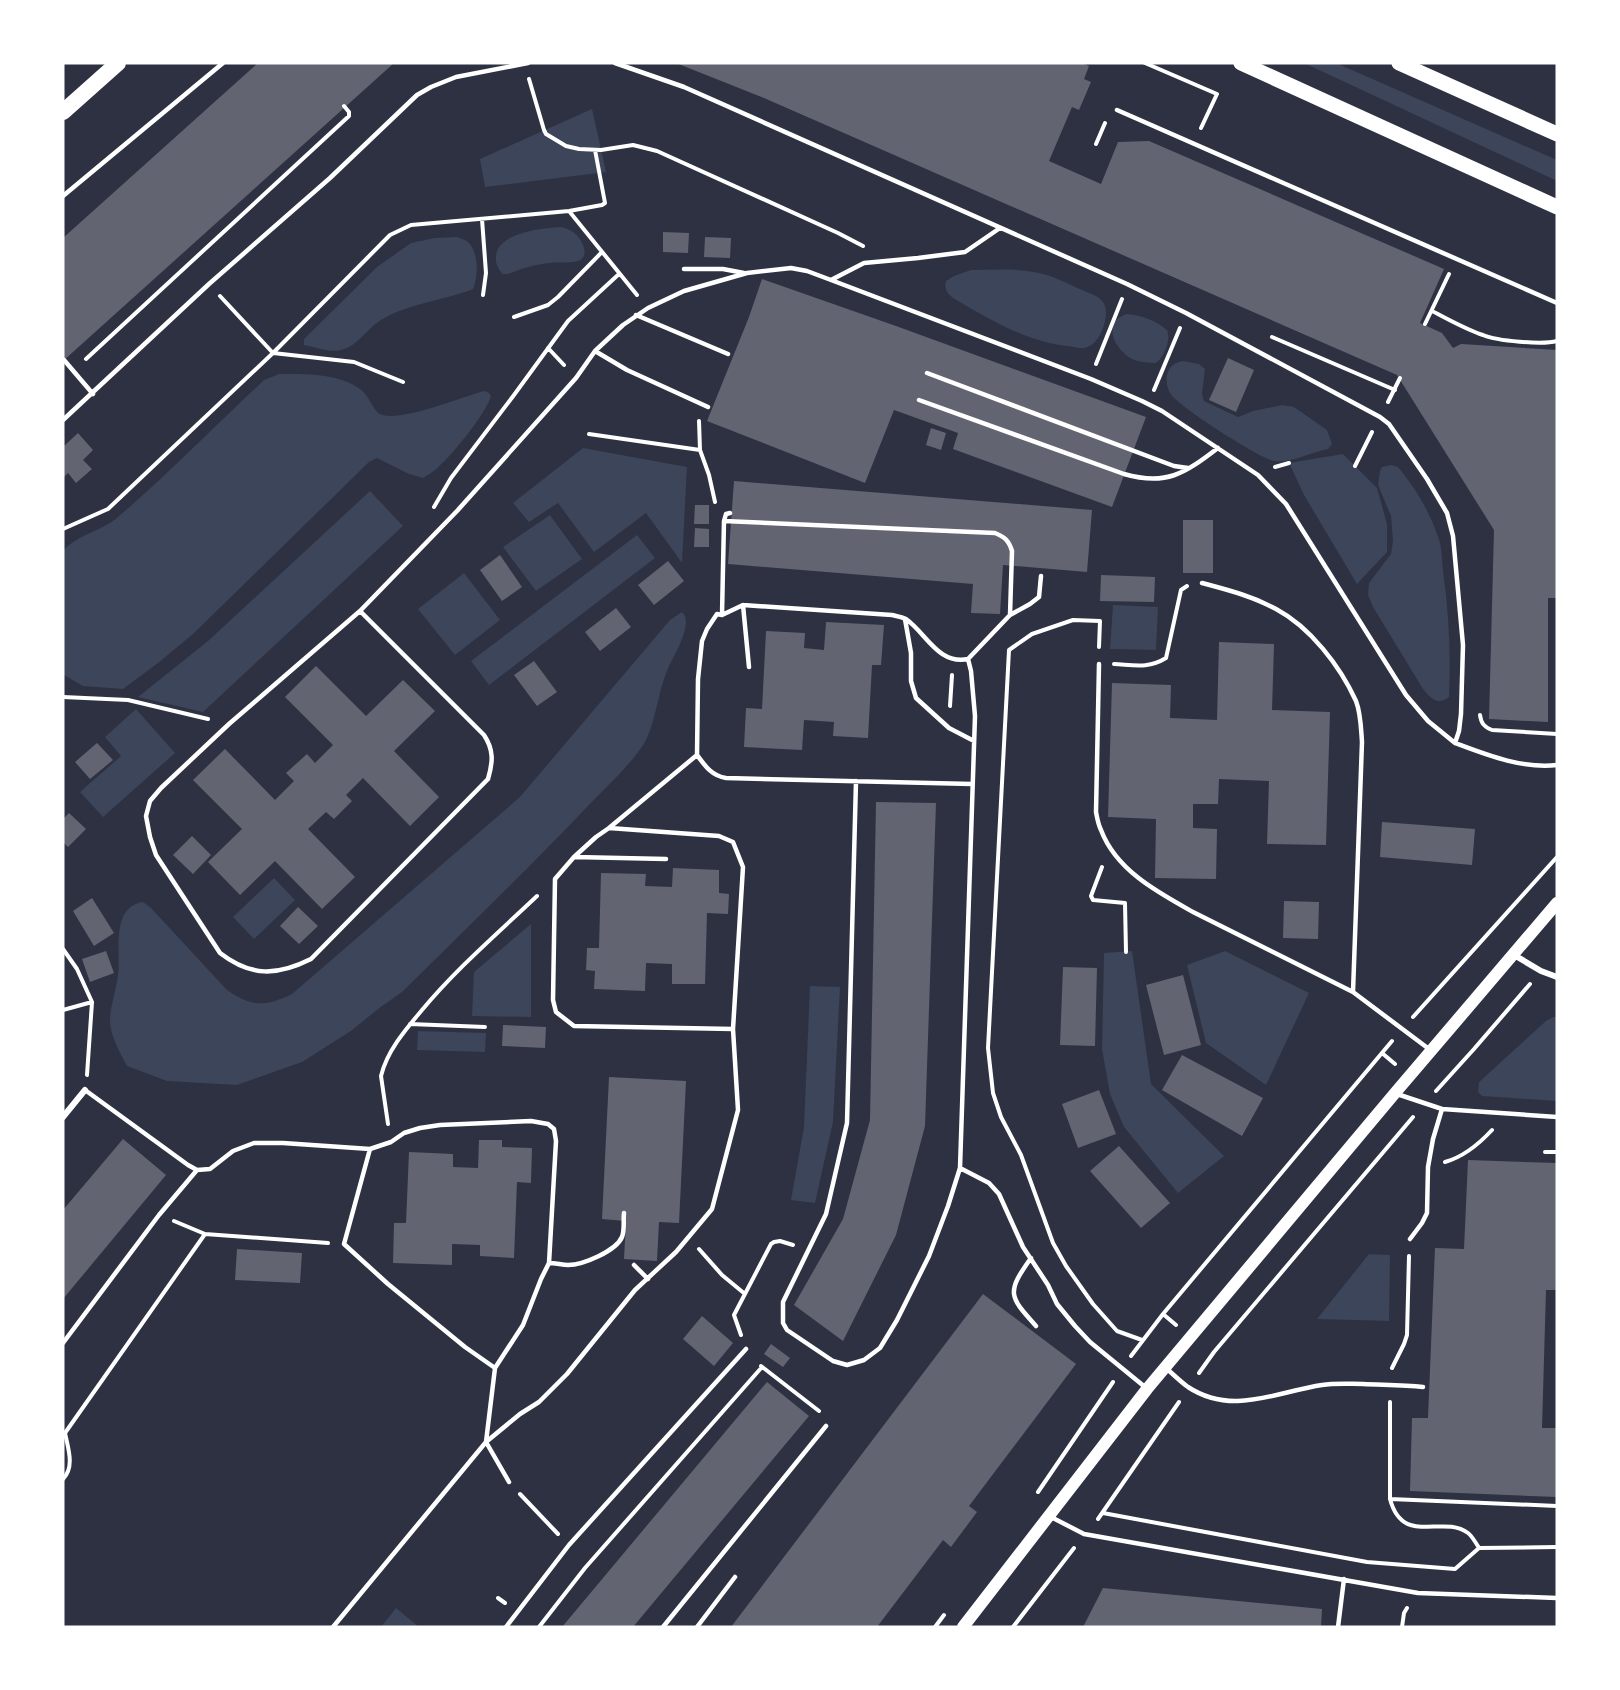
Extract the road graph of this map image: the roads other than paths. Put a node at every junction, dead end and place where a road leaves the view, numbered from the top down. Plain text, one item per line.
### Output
1 (118, 63) edge
2 (223, 63) edge
3 (526, 63) edge
4 (615, 63) edge
5 (1242, 63) edge
6 (1399, 63) edge
7 (1117, 110) dead end
8 (63, 112) edge
9 (1557, 134) edge
10 (63, 196) edge
11 (1557, 207) edge
12 (1000, 228) junction
13 (684, 268) dead end
14 (747, 273) junction
15 (831, 280) junction
16 (1557, 303) edge
17 (636, 315) junction
18 (595, 351) junction
19 (728, 354) dead end
20 (64, 360) edge
21 (927, 373) dead end
22 (93, 394) junction
23 (919, 400) dead end
24 (708, 407) dead end
25 (63, 420) edge
26 (1218, 448) junction
27 (1191, 469) junction
28 (730, 513) dead end
29 (724, 521) junction
30 (1041, 576) dead end
31 (1202, 584) dead end
32 (743, 605) junction
33 (360, 611) junction
34 (722, 615) junction
35 (1010, 615) junction
36 (905, 619) junction
37 (968, 659) junction
38 (1099, 664) road end
39 (748, 667) dead end
40 (974, 741) junction
41 (1455, 743) junction
42 (697, 755) junction
43 (1557, 765) edge
44 (856, 781) junction
45 (972, 784) junction
46 (609, 828) junction
47 (574, 857) junction
48 (666, 859) dead end
49 (1557, 903) edge
50 (1514, 955) junction
51 (1557, 977) edge
52 (1353, 992) junction
53 (733, 1029) junction
54 (1431, 1051) junction
55 (85, 1090) joint
56 (1395, 1093) junction
57 (1442, 1109) junction
58 (1557, 1117) edge
59 (63, 1118) edge
60 (370, 1149) junction
61 (960, 1168) junction
62 (197, 1170) junction
63 (624, 1213) dead end
64 (1410, 1239) road end
65 (1030, 1258) junction
66 (549, 1263) junction
67 (634, 1265) dead end
68 (648, 1279) junction
69 (1036, 1326) dead end
70 (63, 1343) edge
71 (746, 1349) road end
72 (1165, 1367) junction
73 (495, 1368) junction
74 (1423, 1386) dead end
75 (1147, 1389) junction
76 (826, 1426) road end
77 (486, 1442) junction
78 (509, 1482) road end
79 (1048, 1515) junction
80 (735, 1578) dead end
81 (1344, 1579) junction
82 (1557, 1598) edge
83 (333, 1627) edge
84 (506, 1627) edge
85 (663, 1627) edge
86 (697, 1627) edge
87 (963, 1627) edge
88 (1338, 1627) edge

1 - 8 highway
2 - 10 lane
3 - 22 lane
4 - 12 lane
5 - 11 main road
6 - 9 main road
7 - 16 lane
12 - 15 lane
12 - 41 lane
13 - 14 lane
14 - 15 lane
14 - 17 lane
15 - 26 lane
17 - 18 lane
17 - 19 lane
18 - 24 lane
18 - 33 lane
20 - 22 lane
21 - 27 lane
22 - 25 lane
23 - 27 lane
26 - 27 lane
26 - 41 lane
28 - 29 lane
29 - 34 lane
29 - 35 lane
30 - 35 lane
31 - 52 lane
32 - 34 lane
32 - 36 lane
32 - 39 lane
33 - 33 lane
34 - 42 lane
35 - 37 lane
36 - 37 lane
36 - 40 lane
37 - 40 lane
38 - 52 lane
40 - 45 lane
41 - 43 lane
42 - 44 lane
42 - 46 lane
44 - 45 lane
44 - 61 lane
45 - 61 lane
46 - 47 lane
46 - 53 lane
47 - 48 lane
47 - 53 lane
49 - 50 main road
50 - 51 street
50 - 54 main road
52 - 54 lane
53 - 68 lane
54 - 56 main road
55 - 59 street
55 - 62 lane
56 - 57 lane
56 - 72 main road
57 - 58 lane
57 - 64 lane
60 - 62 lane
60 - 66 lane
60 - 73 lane
61 - 65 lane
62 - 70 lane
63 - 66 lane
65 - 69 lane
65 - 75 lane
66 - 73 lane
67 - 68 lane
68 - 77 lane
71 - 84 lane
72 - 74 lane
72 - 75 main road
73 - 77 lane
75 - 79 main road
76 - 85 lane
77 - 78 lane
77 - 83 lane
79 - 81 lane
79 - 87 main road
80 - 86 lane
81 - 82 lane
81 - 88 lane

